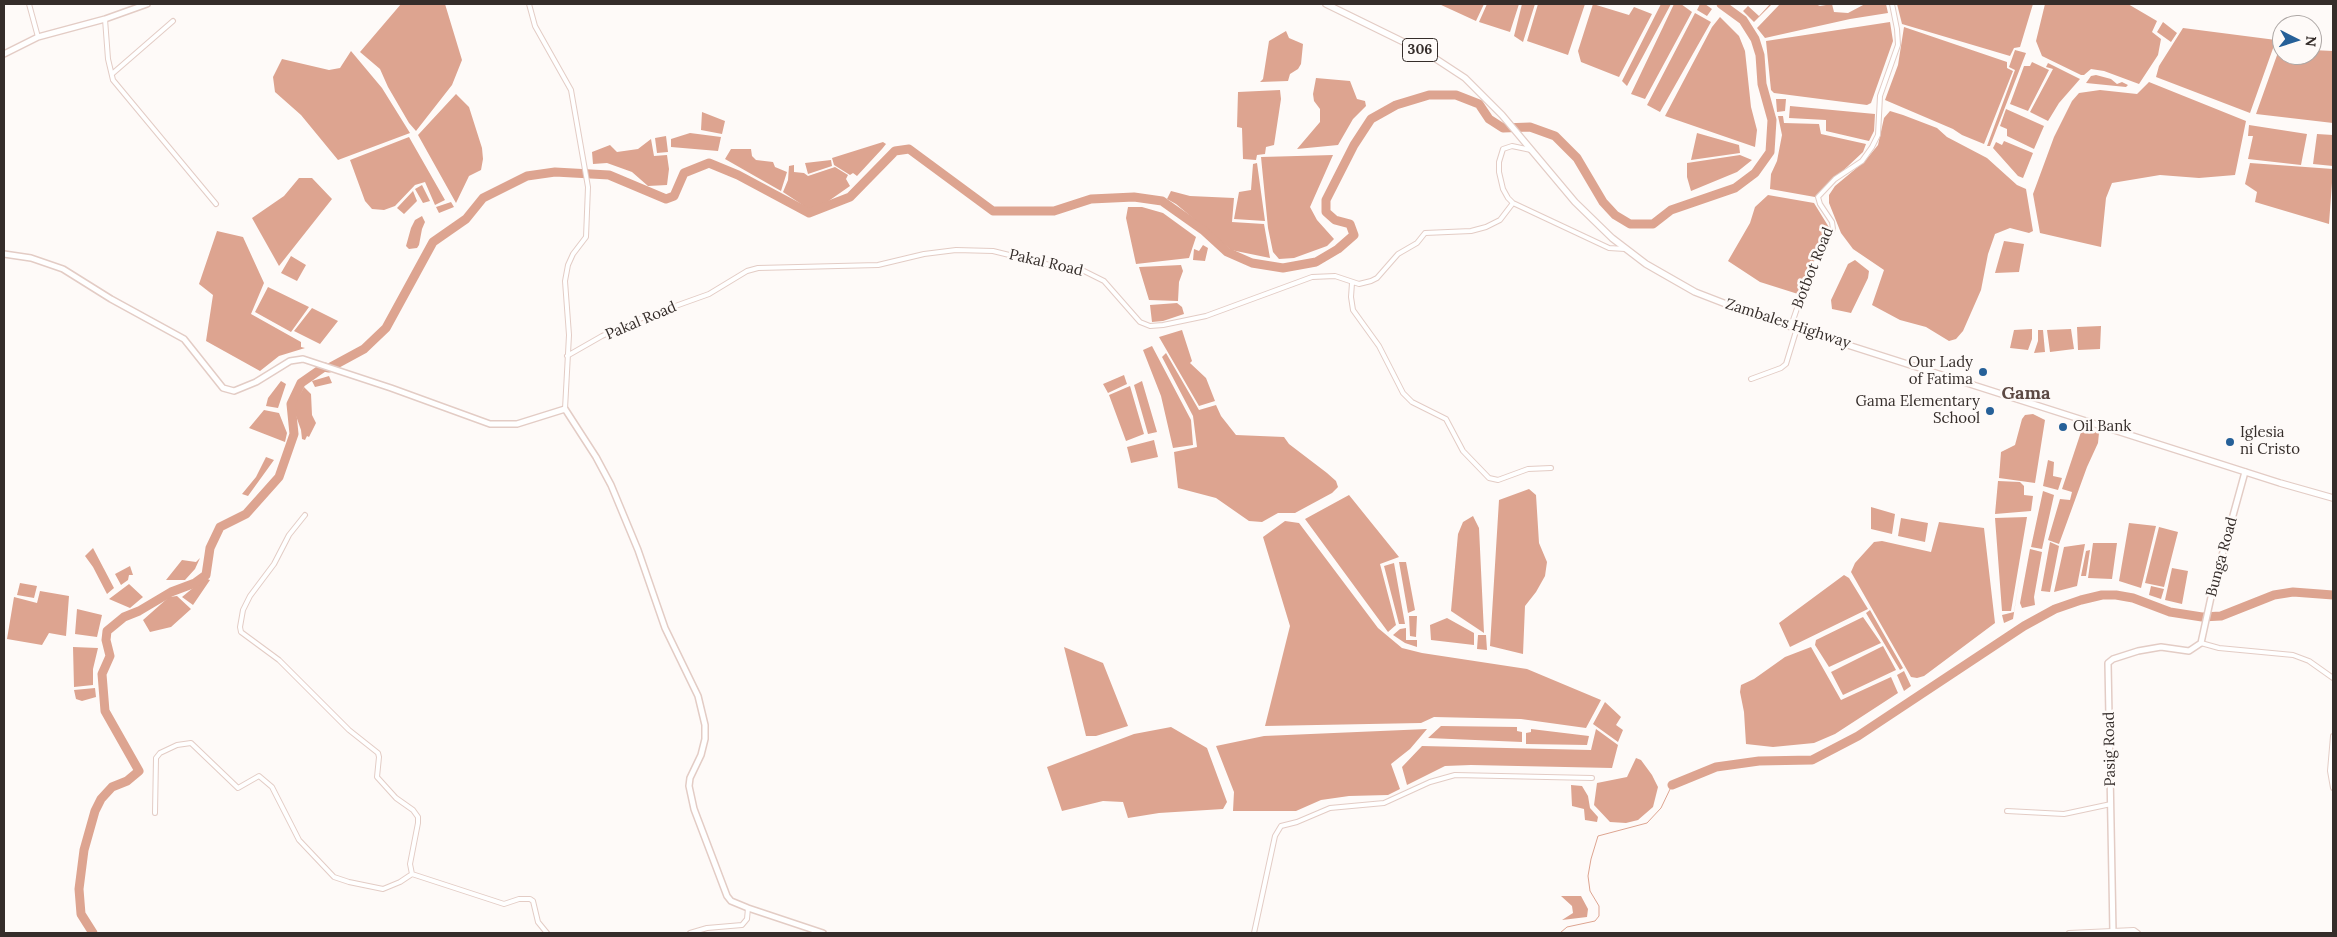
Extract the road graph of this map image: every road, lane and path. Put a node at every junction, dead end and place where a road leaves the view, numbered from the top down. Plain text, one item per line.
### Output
1 (29, 4) edge
2 (147, 4) edge
3 (529, 4) edge
4 (1326, 4) edge
5 (1892, 4) edge
6 (105, 19) junction
7 (173, 21) dead end
8 (38, 37) junction
9 (4, 54) edge
10 (112, 74) junction
11 (1532, 150) junction
12 (1513, 203) junction
13 (216, 204) dead end
14 (1625, 249) junction
15 (4, 254) edge
16 (1352, 284) junction
17 (1794, 327) junction
18 (567, 356) junction
19 (1750, 380) dead end
20 (565, 409) junction
21 (1551, 468) dead end
22 (2245, 472) junction
23 (2333, 498) edge
24 (306, 514) dead end
25 (2201, 643) junction
26 (2333, 678) edge
27 (2333, 736) edge
28 (1592, 778) dead end
29 (2333, 788) edge
30 (2111, 804) junction
31 (2007, 811) dead end
32 (155, 813) dead end
33 (412, 874) junction
34 (748, 908) junction
35 (2113, 932) edge
36 (546, 933) edge
37 (690, 933) edge
38 (823, 933) edge
39 (1254, 933) edge
40 (2069, 933) edge
41 (2138, 933) edge

1 - 8 street
2 - 6 street
3 - 18 street
4 - 11 main road, Zambales Highway / 306
5 - 17 street, Botbot Road
6 - 8 street
6 - 10 street
7 - 10 street
8 - 9 street
10 - 13 street
11 - 12 street
11 - 14 main road, Zambales Highway / 306
12 - 14 street
12 - 16 street
14 - 17 main road, Zambales Highway / 306
15 - 20 street
16 - 18 street, Pakal Road
16 - 21 street
17 - 19 street
17 - 22 main road, Zambales Highway / 306
18 - 20 street
20 - 34 street
22 - 23 main road, Zambales Highway / 306
22 - 25 street, Bunga Road
24 - 33 street
25 - 26 street
25 - 30 street, Pasig Road
27 - 29 street
28 - 39 street
30 - 31 street
30 - 35 street, Pasig Road
32 - 33 street
33 - 36 street
34 - 37 street
34 - 38 street
35 - 40 street
35 - 41 street

